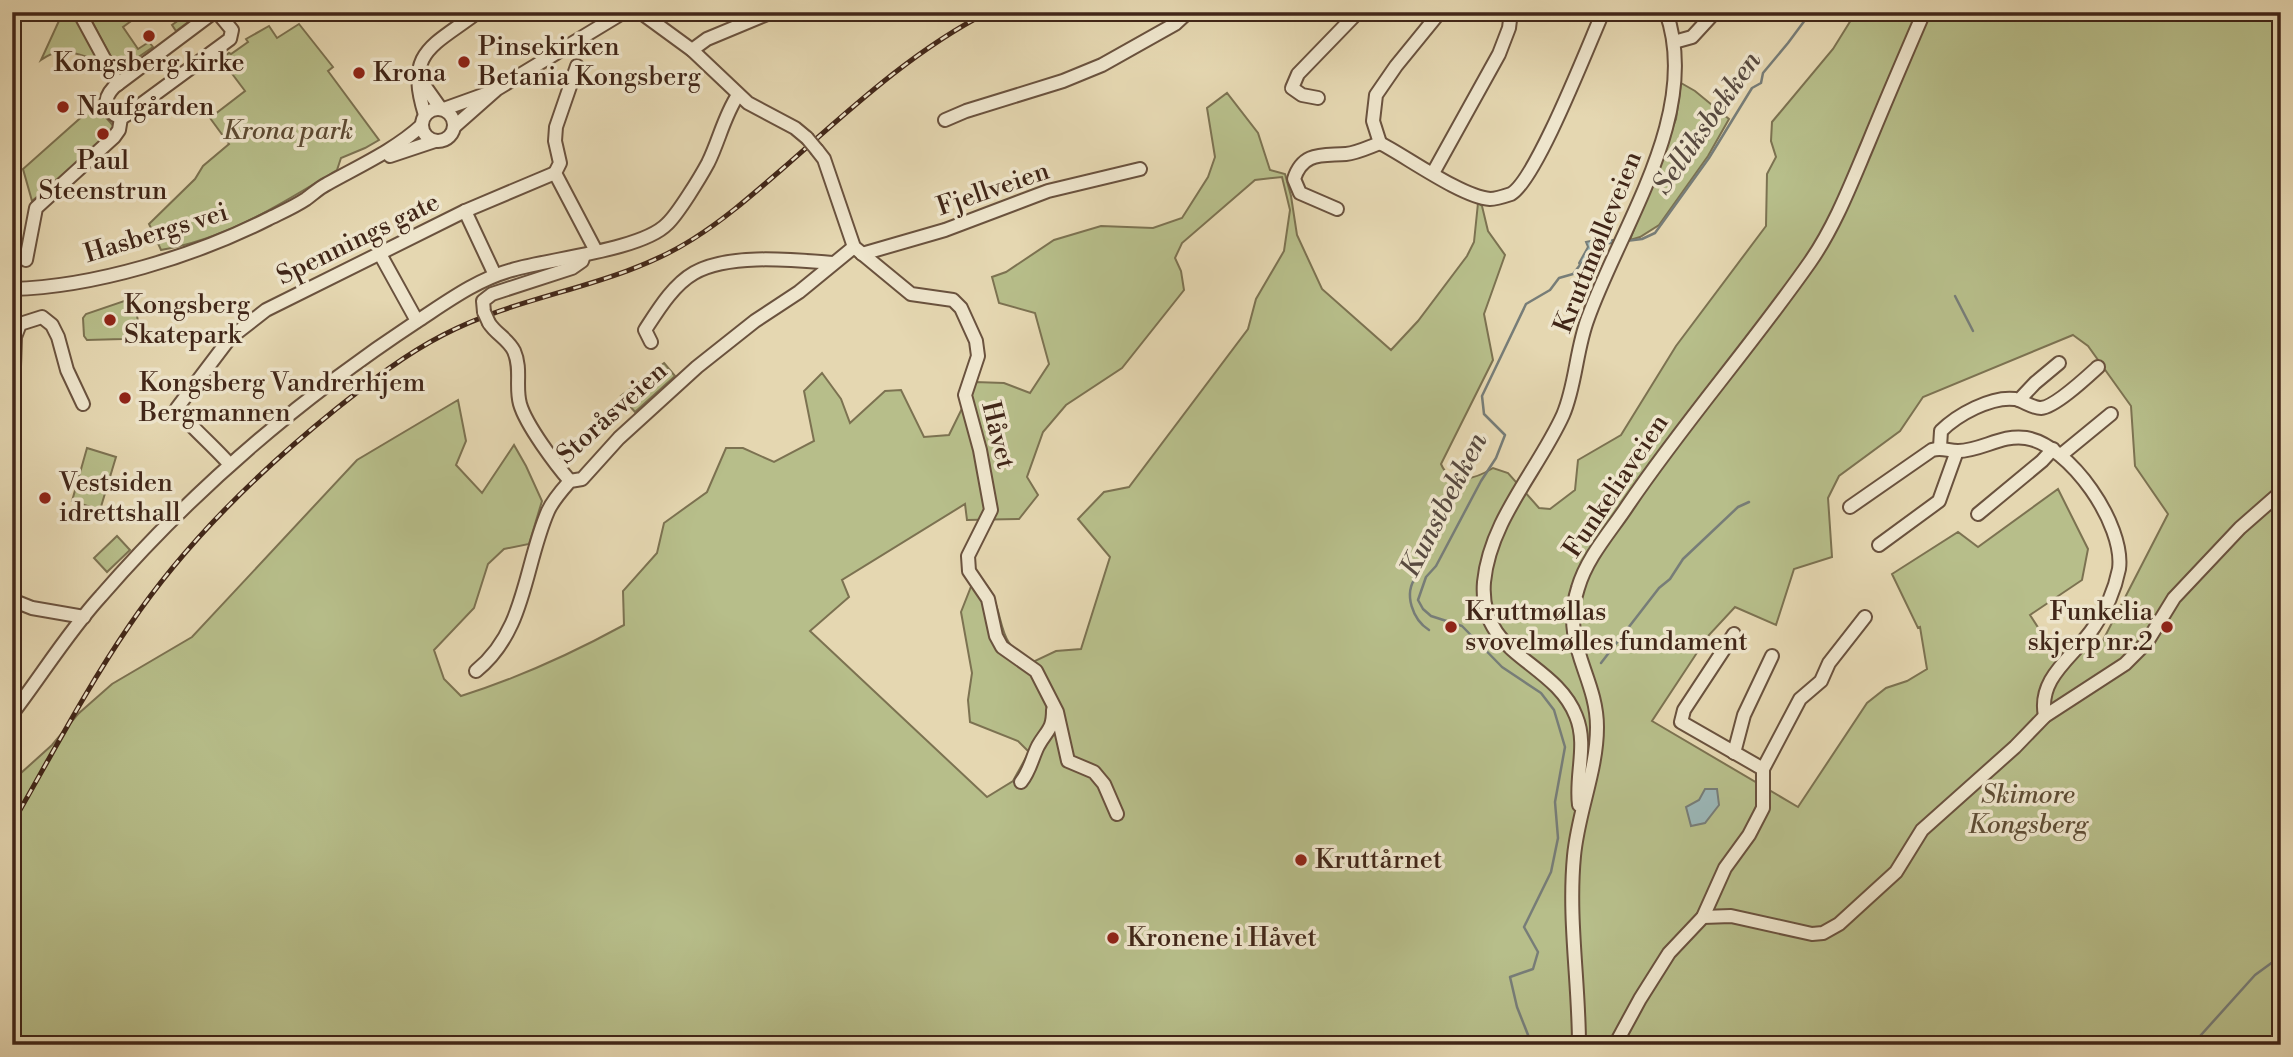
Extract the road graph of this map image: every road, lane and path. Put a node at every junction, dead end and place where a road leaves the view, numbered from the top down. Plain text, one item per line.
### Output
1 (79, 12) edge
2 (216, 12) edge
3 (478, 12) edge
4 (624, 12) edge
5 (772, 12) edge
6 (1188, 12) edge
7 (1358, 12) edge
8 (1440, 12) edge
9 (1511, 12) edge
10 (1603, 12) edge
11 (1666, 12) edge
12 (1714, 12) edge
13 (1924, 12) edge
14 (641, 13) edge
15 (1674, 42) junction
16 (692, 50) junction
17 (577, 66) dead end
18 (418, 78) junction
19 (118, 84) junction
20 (497, 89) junction
21 (738, 95) junction
22 (1318, 98) dead end
23 (443, 109) junction
24 (121, 118) junction
25 (423, 120) junction
26 (945, 120) dead end
27 (454, 127) junction
28 (435, 141) junction
29 (1380, 143) junction
30 (1140, 169) dead end
31 (555, 173) junction
32 (1433, 173) junction
33 (306, 199) junction
34 (1337, 209) dead end
35 (466, 211) junction
36 (858, 251) junction
37 (590, 253) junction
38 (380, 254) junction
39 (26, 260) dead end
40 (833, 263) junction
41 (495, 275) junction
42 (12, 289) edge
43 (418, 321) junction
44 (651, 342) dead end
45 (2059, 363) dead end
46 (2098, 366) dead end
47 (2020, 400) junction
48 (83, 404) dead end
49 (2111, 414) dead end
50 (12, 425) edge
51 (1940, 447) junction
52 (1957, 451) junction
53 (2057, 452) junction
54 (230, 466) junction
55 (570, 481) junction
56 (2281, 492) edge
57 (1850, 507) dead end
58 (1978, 514) dead end
59 (1879, 545) dead end
60 (12, 600) edge
61 (84, 617) junction
62 (1865, 617) dead end
63 (1734, 634) dead end
64 (1772, 656) dead end
65 (477, 671) dead end
66 (1052, 704) junction
67 (12, 714) edge
68 (2045, 716) junction
69 (1734, 753) junction
70 (1763, 769) junction
71 (1021, 782) dead end
72 (1580, 813) junction
73 (1117, 814) dead end
74 (1703, 916) junction
75 (1579, 1045) edge
76 (1615, 1045) edge

1 - 19 street
2 - 19 street
2 - 24 street
3 - 18 street
4 - 20 street, Hasbergs vei
5 - 16 street
6 - 26 street
7 - 22 street
8 - 29 street
9 - 32 street
10 - 32 street
11 - 15 street, Kruttmølleveien
12 - 15 street
13 - 72 street, Funkeliaveien
14 - 16 street
15 - 72 street, Kruttmølleveien
16 - 21 street
17 - 31 street
18 - 23 street
18 - 25 street
19 - 24 street
20 - 23 street, Hasbergs vei
20 - 27 street, Hasbergs vei
21 - 36 street, bridge
21 - 37 street
23 - 25 street, Hasbergs vei
23 - 27 street
24 - 39 street
25 - 28 street
25 - 33 street, Hasbergs vei
27 - 28 street, Hasbergs vei
28 - 33 street, Hasbergs vei
29 - 32 street
29 - 34 street
30 - 36 street, Fjellveien
31 - 35 street, Spennings gate
31 - 37 street
33 - 42 street, Hasbergs vei
35 - 38 street, Spennings gate
35 - 41 street
36 - 40 street, Storåsveien
36 - 66 street, Håvet
37 - 41 street
37 - 55 street
38 - 43 street
38 - 54 street, Spennings gate
40 - 44 street
40 - 55 street, Storåsveien
41 - 43 street
43 - 54 street
45 - 47 street
46 - 47 street
47 - 51 street
48 - 50 street
49 - 53 street
51 - 52 street
51 - 57 street
52 - 53 street
52 - 59 street
53 - 58 street
53 - 68 street
54 - 61 street
55 - 65 street, Storåsveien
56 - 68 street
60 - 61 street
61 - 67 street
62 - 70 street
63 - 69 street
64 - 69 street
66 - 71 street
66 - 73 street, Håvet
68 - 74 street
69 - 70 street
70 - 74 street
72 - 75 street, Funkeliaveien
74 - 76 street

